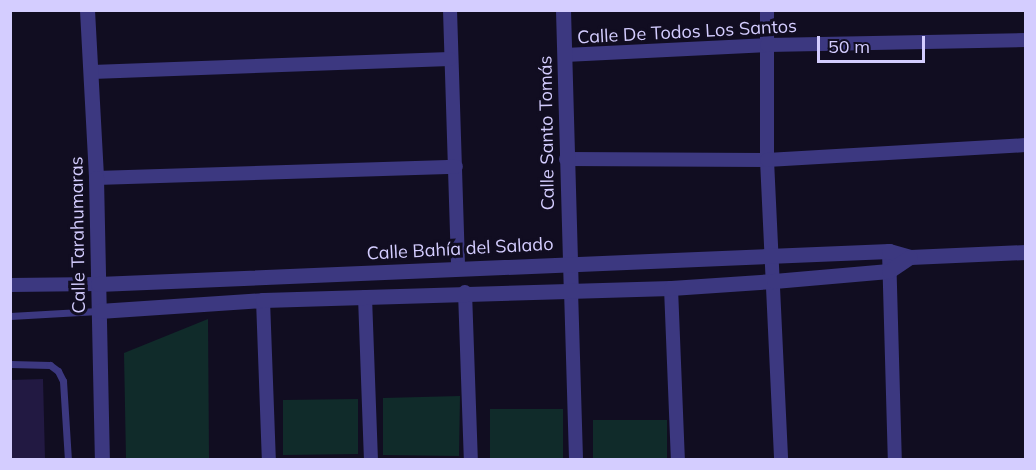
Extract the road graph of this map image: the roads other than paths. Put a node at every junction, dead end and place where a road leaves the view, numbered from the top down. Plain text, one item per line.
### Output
1 (87, 10) edge
2 (450, 10) edge
3 (563, 10) edge
4 (767, 10) edge
5 (1026, 40) edge
6 (767, 45) junction
7 (565, 55) junction
8 (450, 59) junction
9 (92, 72) junction
10 (1026, 145) edge
11 (566, 159) junction
12 (767, 160) junction
13 (456, 167) junction
14 (96, 178) junction
15 (889, 251) junction
16 (1026, 252) edge
17 (770, 257) junction
18 (910, 257) junction
19 (571, 263) junction
20 (458, 268) junction
21 (889, 271) junction
22 (774, 281) junction
23 (98, 284) junction
24 (10, 285) edge
25 (671, 288) junction
26 (571, 290) junction
27 (465, 292) junction
28 (365, 297) junction
29 (263, 300) junction
30 (99, 311) junction
31 (10, 316) edge
32 (10, 364) edge
33 (68, 459) edge
34 (102, 459) edge
35 (269, 459) edge
36 (371, 459) edge
37 (471, 459) edge
38 (576, 459) edge
39 (678, 459) edge
40 (781, 459) edge
41 (895, 459) edge

1 - 9 street, Calle Tarahumaras
2 - 8 street
3 - 7 street, Calle Santo Tomás
4 - 6 street
5 - 6 street, Calle De Todos Los Santos
6 - 7 street, Calle De Todos Los Santos
6 - 12 street
7 - 11 street, Calle Santo Tomás
8 - 9 street
8 - 13 street
9 - 14 street, Calle Tarahumaras
10 - 12 street
11 - 12 street
11 - 19 street, Calle Santo Tomás
12 - 17 street
13 - 14 street
13 - 20 street
14 - 23 street, Calle Tarahumaras
15 - 17 street, Calle Bahía del Salado
15 - 18 street, Calle Bahía del Salado
15 - 21 street
16 - 18 street, Calle Bahía del Salado
17 - 19 street, Calle Bahía del Salado
17 - 22 street
18 - 21 street
19 - 20 street, Calle Bahía del Salado
19 - 26 street, Calle Santo Tomás
20 - 23 street, Calle Bahía del Salado
21 - 22 street
21 - 41 street
22 - 25 street
22 - 40 street
23 - 24 street, Calle Bahía del Salado
23 - 30 street, Calle Tarahumaras
25 - 26 street
25 - 39 street
26 - 27 street
26 - 38 street
27 - 28 street
27 - 37 street
28 - 29 street
28 - 36 street
29 - 30 street
29 - 35 street
30 - 31 lane
30 - 34 street, Calle Tarahumaras
32 - 33 lane

